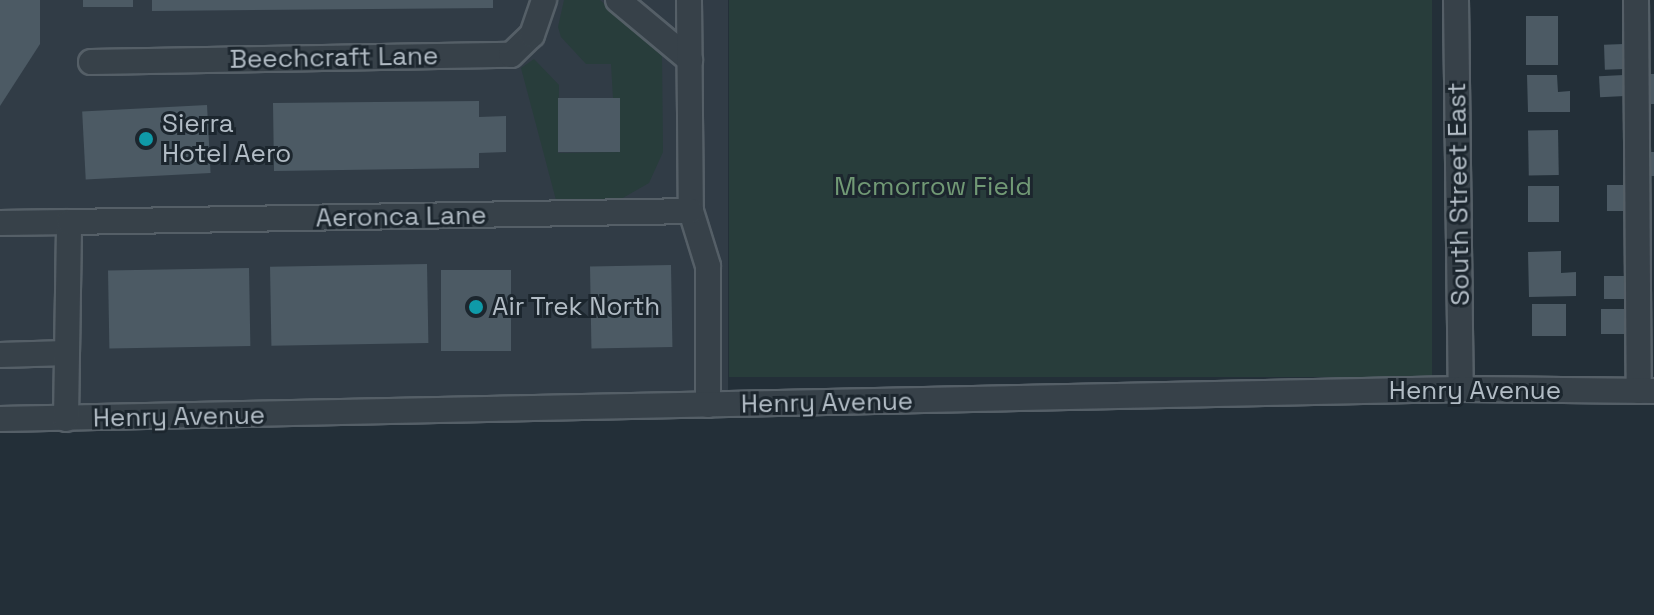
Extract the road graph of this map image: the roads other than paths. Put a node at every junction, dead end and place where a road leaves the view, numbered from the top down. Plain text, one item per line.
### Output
1 (544, 0) edge
2 (618, 0) edge
3 (689, 0) edge
4 (1456, 0) edge
5 (1636, 0) edge
6 (690, 60) junction
7 (91, 62) dead end
8 (691, 211) junction
9 (69, 222) junction
10 (0, 223) edge
11 (67, 353) junction
12 (0, 355) edge
13 (1461, 389) junction
14 (1647, 391) edge
15 (708, 405) junction
16 (0, 419) edge
17 (66, 419) junction

1 - 7 street, Beechcraft Lane
2 - 6 street
3 - 6 street
4 - 13 street, South Street East
5 - 14 street
6 - 8 street
8 - 9 street, Aeronca Lane
8 - 15 street
9 - 10 street, Aeronca Lane
9 - 11 street
11 - 12 street
11 - 17 street
13 - 14 street, Henry Avenue
13 - 15 street, Henry Avenue
15 - 17 street, Henry Avenue
16 - 17 street, Henry Avenue

